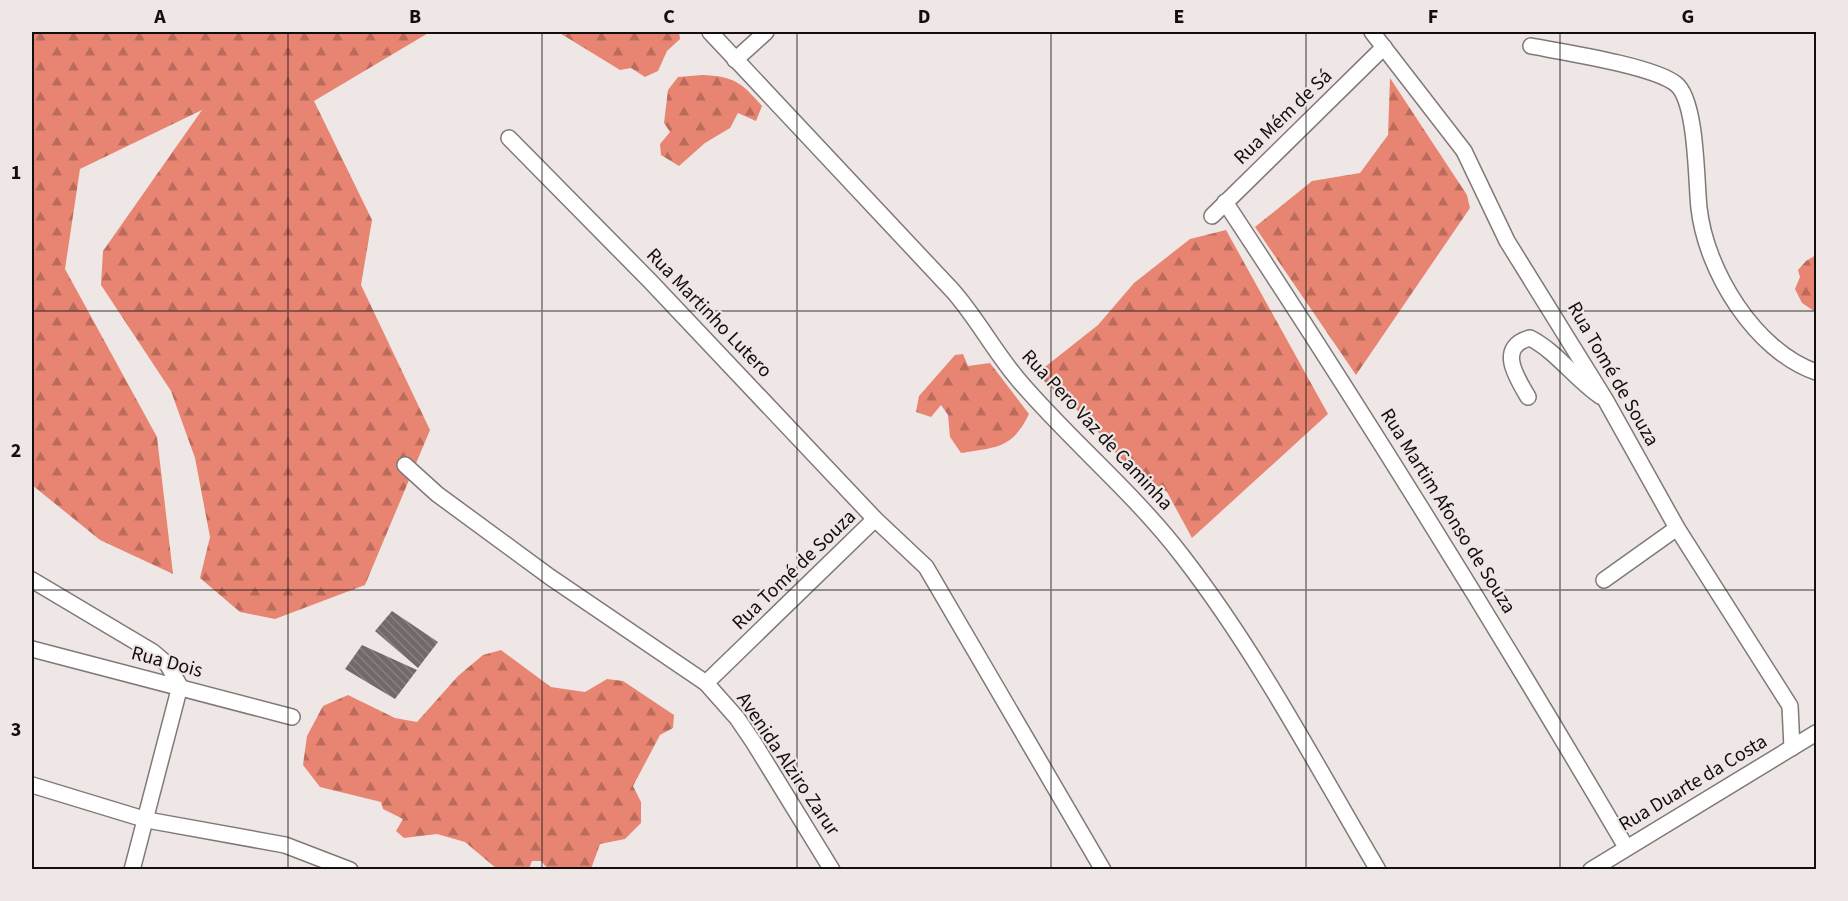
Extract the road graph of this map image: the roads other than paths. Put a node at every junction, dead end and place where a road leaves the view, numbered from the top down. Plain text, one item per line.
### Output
1 (710, 32) edge
2 (766, 32) edge
3 (1372, 32) edge
4 (1531, 46) dead end
5 (1384, 47) junction
6 (735, 60) junction
7 (509, 138) dead end
8 (1225, 202) junction
9 (1212, 216) dead end
10 (1816, 372) edge
11 (1528, 397) dead end
12 (1605, 399) junction
13 (405, 465) dead end
14 (875, 519) junction
15 (1677, 528) junction
16 (32, 580) edge
17 (1604, 580) dead end
18 (32, 649) edge
19 (706, 683) junction
20 (180, 686) junction
21 (292, 717) dead end
22 (1816, 733) edge
23 (1792, 748) junction
24 (32, 785) edge
25 (147, 820) junction
26 (1626, 847) junction
27 (132, 870) edge
28 (350, 870) edge
29 (832, 870) edge
30 (1103, 870) edge
31 (1378, 870) edge
32 (1591, 870) edge

1 - 6 street, Rua Pero Vaz de Caminha
2 - 6 street
3 - 5 street, Rua Tomé de Souza
4 - 10 street
5 - 8 street, Rua Mém de Sá
5 - 12 street, Rua Tomé de Souza
6 - 31 street, Rua Pero Vaz de Caminha
7 - 14 street, Rua Martinho Lutero
8 - 9 street, Rua Mém de Sá
8 - 26 street, Rua Martim Afonso de Souza
11 - 12 street
12 - 15 street, Rua Tomé de Souza
13 - 19 street
14 - 19 street, Rua Tomé de Souza
14 - 30 street, Rua Tomé de Souza
15 - 17 street
15 - 23 street, Rua Tomé de Souza
16 - 20 street
18 - 20 street, Rua Dois
19 - 29 street, Avenida Alziro Zarur
20 - 21 street, Rua Dois
20 - 25 street
22 - 23 street, Rua Duarte da Costa
23 - 26 street, Rua Duarte da Costa
24 - 25 street
25 - 27 street
25 - 28 street
26 - 32 street, Rua Duarte da Costa

